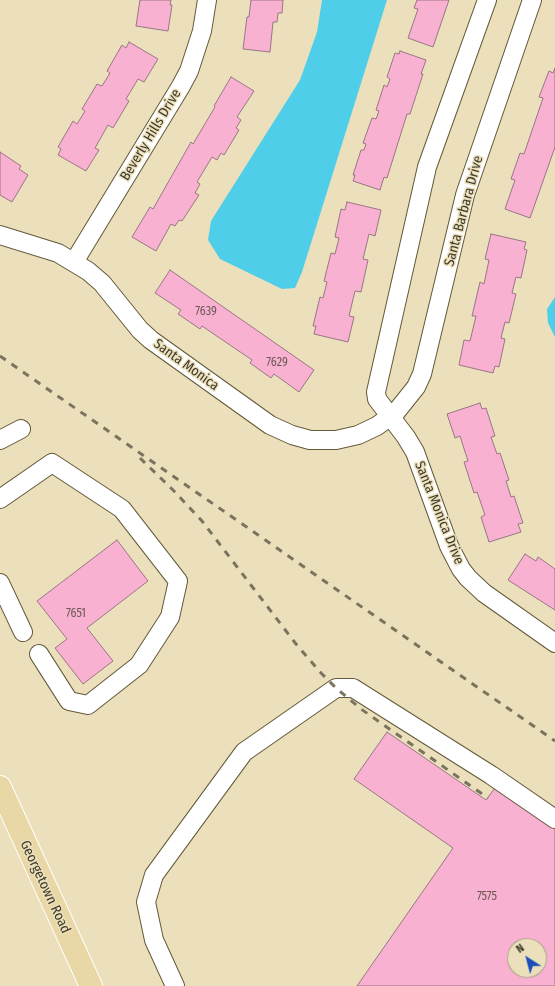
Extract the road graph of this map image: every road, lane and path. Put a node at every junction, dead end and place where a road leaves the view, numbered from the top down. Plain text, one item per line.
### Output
1 (207, 0) edge
2 (487, 0) edge
3 (532, 0) edge
4 (0, 235) edge
5 (74, 262) junction
6 (390, 417) junction
7 (21, 429) dead end
8 (0, 440) edge
9 (0, 500) edge
10 (0, 583) edge
11 (23, 632) dead end
12 (555, 643) edge
13 (39, 654) dead end
14 (0, 787) edge
15 (555, 819) edge
16 (91, 986) edge
17 (175, 986) edge

1 - 5 street, Beverly Hills Drive
2 - 6 street, Santa Monica Drive
3 - 6 street, Santa Barbara Drive
4 - 5 street, Santa Monica
5 - 6 street, Santa Monica
6 - 12 street, Santa Monica Drive
7 - 8 street
9 - 13 street
10 - 11 street
14 - 16 main road, Georgetown Road
15 - 17 street

